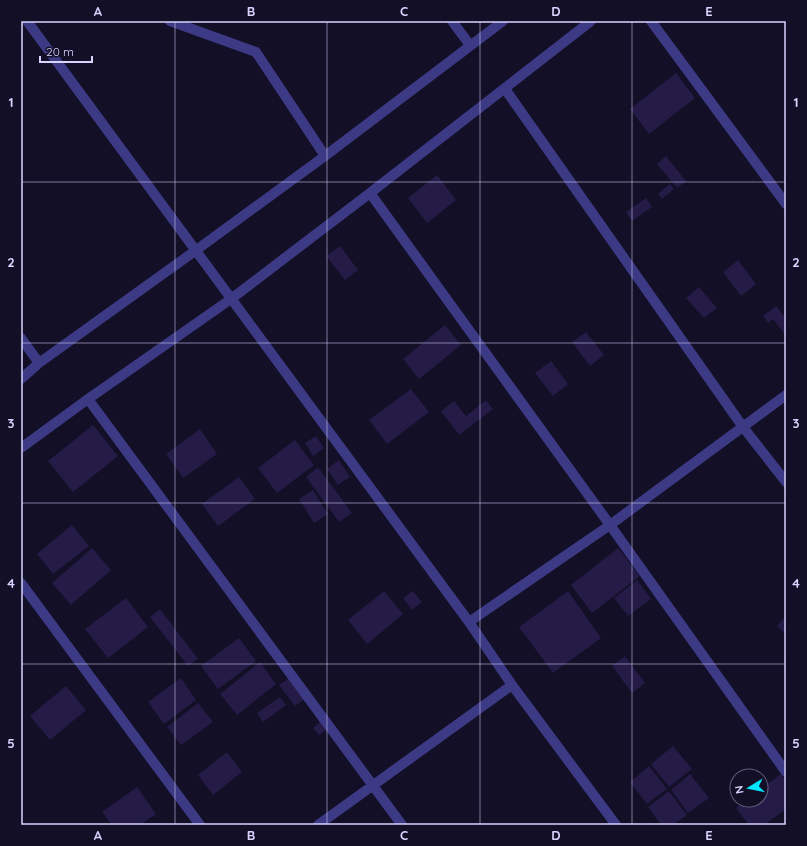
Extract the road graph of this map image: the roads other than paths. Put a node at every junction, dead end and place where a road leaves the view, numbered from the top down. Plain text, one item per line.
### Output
1 (27, 21) edge
2 (170, 21) edge
3 (452, 21) edge
4 (503, 21) edge
5 (591, 21) edge
6 (650, 21) edge
7 (470, 45) junction
8 (505, 88) junction
9 (325, 156) junction
10 (370, 193) junction
11 (786, 204) edge
12 (195, 251) junction
13 (232, 299) junction
14 (21, 338) edge
15 (39, 363) junction
16 (21, 379) edge
17 (786, 395) edge
18 (88, 399) junction
19 (743, 427) junction
20 (21, 448) edge
21 (786, 482) edge
22 (610, 525) junction
23 (21, 583) edge
24 (469, 622) junction
25 (512, 684) junction
26 (786, 772) edge
27 (373, 785) junction
28 (200, 825) edge
29 (318, 825) edge
30 (402, 825) edge
31 (616, 825) edge

1 - 12 street
2 - 9 street
3 - 7 street
4 - 7 street
5 - 8 street
6 - 11 street
7 - 9 street
8 - 10 street
8 - 19 street
9 - 12 street
10 - 13 street
10 - 22 street
12 - 13 street
12 - 15 street
13 - 18 street
13 - 24 street
14 - 15 street
15 - 16 street
17 - 19 street
18 - 20 street
18 - 27 street
19 - 21 street
19 - 22 street
22 - 24 street
22 - 26 street
23 - 28 street
24 - 25 street
25 - 27 street
25 - 31 street
27 - 29 street
27 - 30 street

